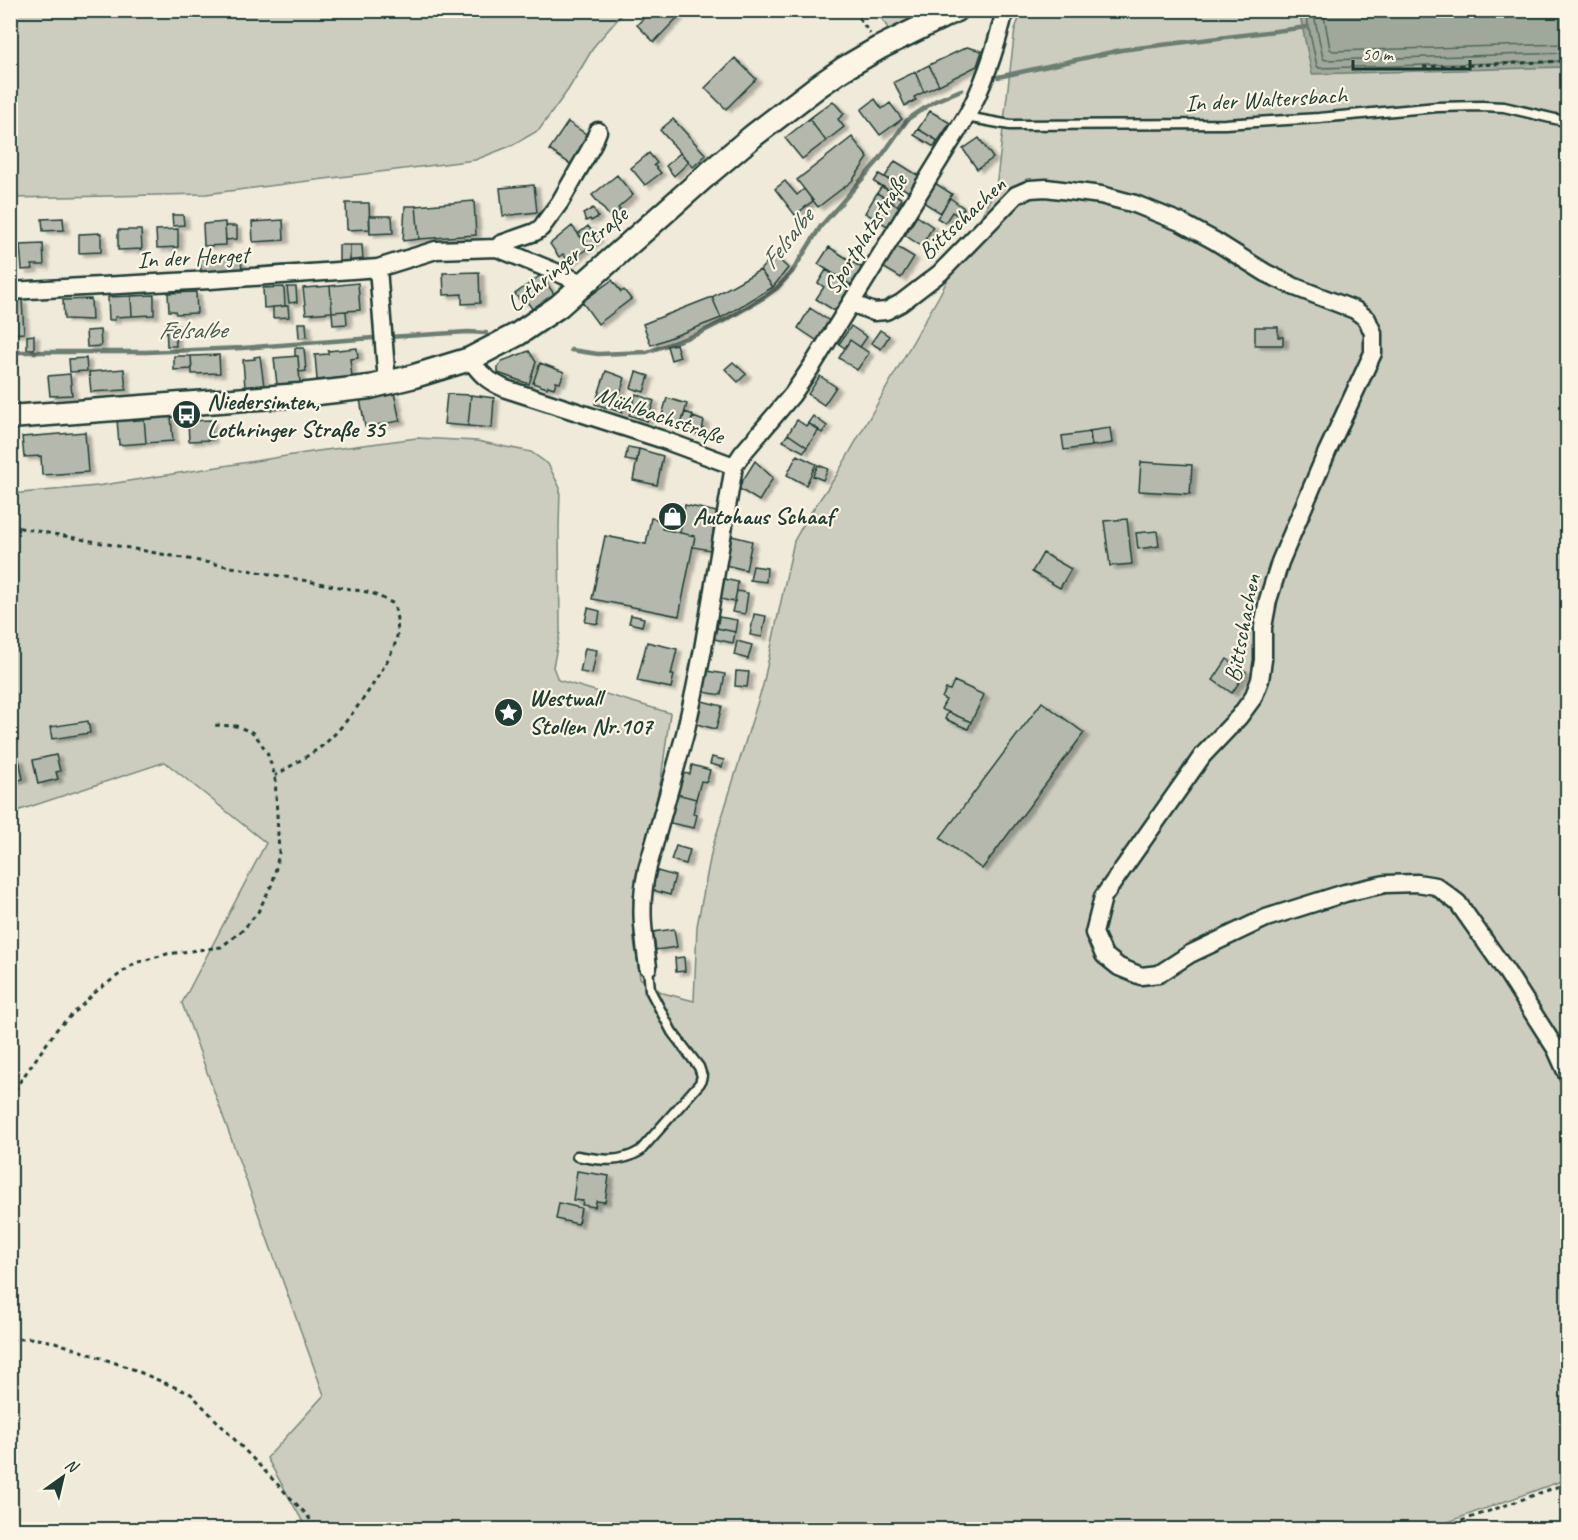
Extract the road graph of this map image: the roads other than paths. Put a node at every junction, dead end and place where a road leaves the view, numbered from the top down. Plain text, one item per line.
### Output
1 (956, 10) edge
2 (1005, 10) edge
3 (966, 117) junction
4 (1568, 122) edge
5 (598, 131) dead end
6 (497, 248) junction
7 (378, 268) junction
8 (585, 284) junction
9 (10, 291) edge
10 (850, 303) junction
11 (470, 359) junction
12 (387, 383) junction
13 (10, 417) edge
14 (734, 466) junction
15 (648, 967) joint
16 (1568, 1076) edge
17 (577, 1156) dead end

1 - 8 main road, Lothringer Straße
2 - 3 street, Sportplatzstraße
3 - 4 lane, In der Waltersbach
3 - 10 street, Sportplatzstraße
5 - 6 street, In der Herget
6 - 7 street, In der Herget
6 - 8 street, In der Herget
7 - 9 street, In der Herget
7 - 12 street
8 - 11 main road, Lothringer Straße
10 - 14 street, Sportplatzstraße
10 - 16 street, Bittschachen
11 - 12 main road, Lothringer Straße
11 - 14 street, Mühlbachstraße
12 - 13 main road, Lothringer Straße
14 - 15 street, Mühlbachstraße
15 - 17 lane, Mühlbachstraße

